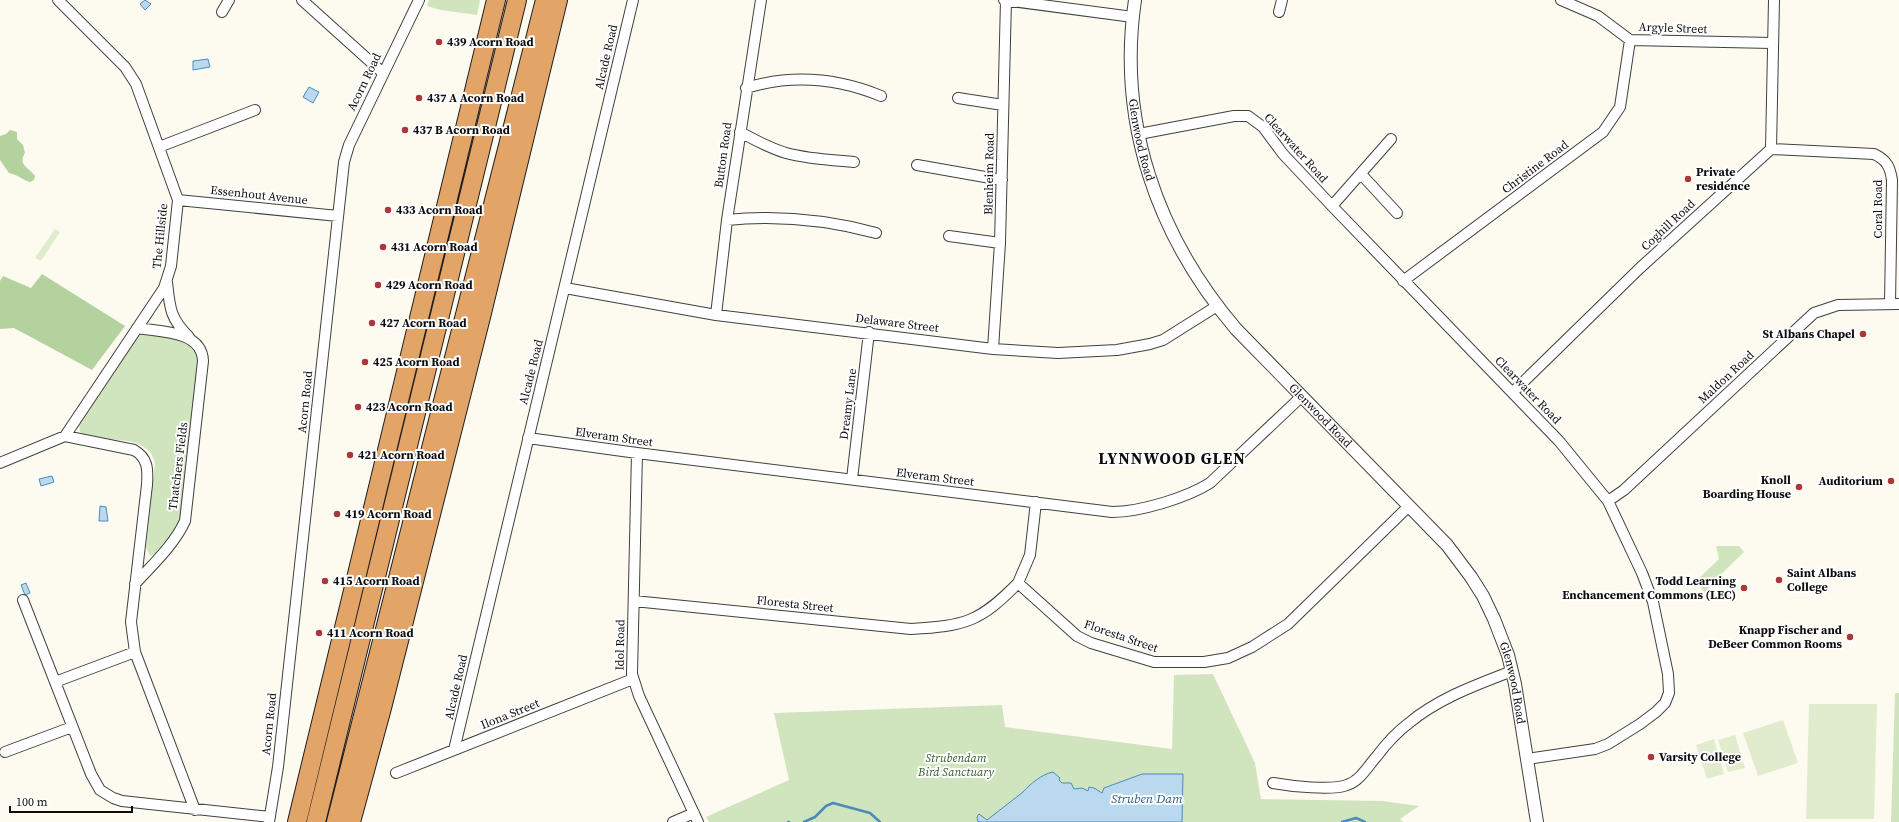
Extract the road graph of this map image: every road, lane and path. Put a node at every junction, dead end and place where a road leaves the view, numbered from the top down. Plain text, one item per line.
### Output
1 (58, 0) edge
2 (229, 0) edge
3 (302, 0) edge
4 (419, 0) edge
5 (496, 0) edge
6 (517, 0) edge
7 (545, 0) edge
8 (558, 0) edge
9 (562, 0) edge
10 (633, 0) edge
11 (761, 0) edge
12 (1005, 0) edge
13 (1136, 0) edge
14 (1282, 0) edge
15 (1561, 0) edge
16 (1774, 0) edge
17 (222, 12) dead end
18 (1279, 12) dead end
19 (1133, 16) junction
20 (1630, 40) junction
21 (1772, 43) junction
22 (383, 73) junction
23 (541, 74) junction
24 (746, 88) junction
25 (881, 96) dead end
26 (958, 98) dead end
27 (1003, 105) junction
28 (255, 110) dead end
29 (740, 132) junction
30 (1139, 134) junction
31 (1391, 139) dead end
32 (159, 147) junction
33 (1771, 149) junction
34 (854, 162) dead end
35 (917, 165) dead end
36 (1361, 174) junction
37 (1002, 180) junction
38 (178, 200) junction
39 (1332, 206) junction
40 (1397, 213) dead end
41 (338, 216) junction
42 (727, 220) junction
43 (876, 232) dead end
44 (949, 236) dead end
45 (1000, 243) junction
46 (1403, 281) junction
47 (167, 282) junction
48 (565, 288) junction
49 (1895, 304) edge
50 (1216, 306) junction
51 (716, 315) junction
52 (137, 328) junction
53 (869, 332) junction
54 (191, 339) junction
55 (993, 349) junction
56 (1513, 392) junction
57 (1302, 396) junction
58 (65, 436) junction
59 (528, 438) junction
60 (636, 453) junction
61 (0, 463) edge
62 (852, 479) junction
63 (1608, 501) junction
64 (1036, 502) junction
65 (1409, 506) junction
66 (135, 584) junction
67 (1018, 584) junction
68 (23, 600) dead end
69 (634, 601) junction
70 (135, 652) junction
71 (1512, 671) junction
72 (633, 679) junction
73 (55, 682) junction
74 (382, 708) junction
75 (72, 727) junction
76 (454, 750) junction
77 (5, 752) dead end
78 (1527, 759) junction
79 (396, 773) dead end
80 (1273, 783) dead end
81 (303, 799) junction
82 (195, 810) junction
83 (696, 818) edge
84 (270, 820) edge
85 (292, 822) edge
86 (297, 822) edge
87 (316, 822) edge
88 (336, 822) edge
89 (351, 822) edge
90 (364, 822) edge
91 (673, 822) edge
92 (1537, 822) edge

1 - 32 street, The Hillside
2 - 17 street
3 - 22 street
4 - 22 street, Acorn Road
5 - 81 highway
6 - 87 highway
7 - 88 highway
8 - 23 highway
9 - 23 highway
10 - 48 street, Alcade Road
11 - 24 street, Button Road
12 - 19 street
12 - 27 street, Blenheim Road
13 - 19 street, Glenwood Road
14 - 18 street
15 - 20 street, Argyle Street
16 - 21 street
19 - 30 street, Glenwood Road
20 - 21 street, Argyle Street
20 - 46 street, Christine Road
21 - 33 street
22 - 41 street, Acorn Road
23 - 74 highway
24 - 25 street
24 - 29 street, Button Road
26 - 27 street
27 - 37 street, Blenheim Road
28 - 32 street
29 - 34 street
29 - 42 street, Button Road
30 - 39 street, Clearwater Road
30 - 50 street, Glenwood Road
31 - 36 street
32 - 38 street, The Hillside
33 - 49 street, Coral Road
33 - 56 street, Coghill Road
35 - 37 street
36 - 39 street
36 - 40 street
37 - 45 street, Blenheim Road
38 - 41 street, Essenhout Avenue
38 - 47 street, The Hillside
39 - 46 street, Clearwater Road
41 - 84 street, Acorn Road
42 - 43 street
42 - 51 street, Button Road
44 - 45 street
45 - 55 street, Blenheim Road
46 - 56 street, Clearwater Road
47 - 52 street, The Hillside
47 - 54 street, Thatchers Fields
48 - 51 street, Delaware Street
48 - 59 street, Alcade Road
49 - 63 street, Maldon Road
50 - 55 street, Delaware Street
50 - 57 street, Glenwood Road
51 - 53 street, Delaware Street
52 - 54 street
52 - 58 street, The Hillside
53 - 55 street, Delaware Street
53 - 62 street, Dreamy Lane
54 - 66 street, Thatchers Fields
56 - 63 street, Clearwater Road
57 - 64 street, Elveram Street
57 - 65 street, Glenwood Road
58 - 61 street
58 - 66 street
59 - 60 street, Elveram Street
59 - 76 street, Alcade Road
60 - 62 street, Elveram Street
60 - 69 street, Idol Road
62 - 64 street, Elveram Street
63 - 78 street, Clearwater Road
64 - 67 street
65 - 67 street, Floresta Street
65 - 71 street, Glenwood Road
66 - 70 street
67 - 69 street, Floresta Street
68 - 73 street
69 - 72 street, Idol Road
70 - 73 street
70 - 82 street
71 - 78 street, Glenwood Road
71 - 80 street
72 - 76 street, Ilona Street
72 - 83 street, Idol Road
73 - 75 street
74 - 89 highway
74 - 90 highway
75 - 77 street
75 - 82 street
76 - 79 street, Ilona Street
78 - 92 street, Glenwood Road
81 - 85 highway
81 - 86 highway
82 - 84 street
83 - 91 street

